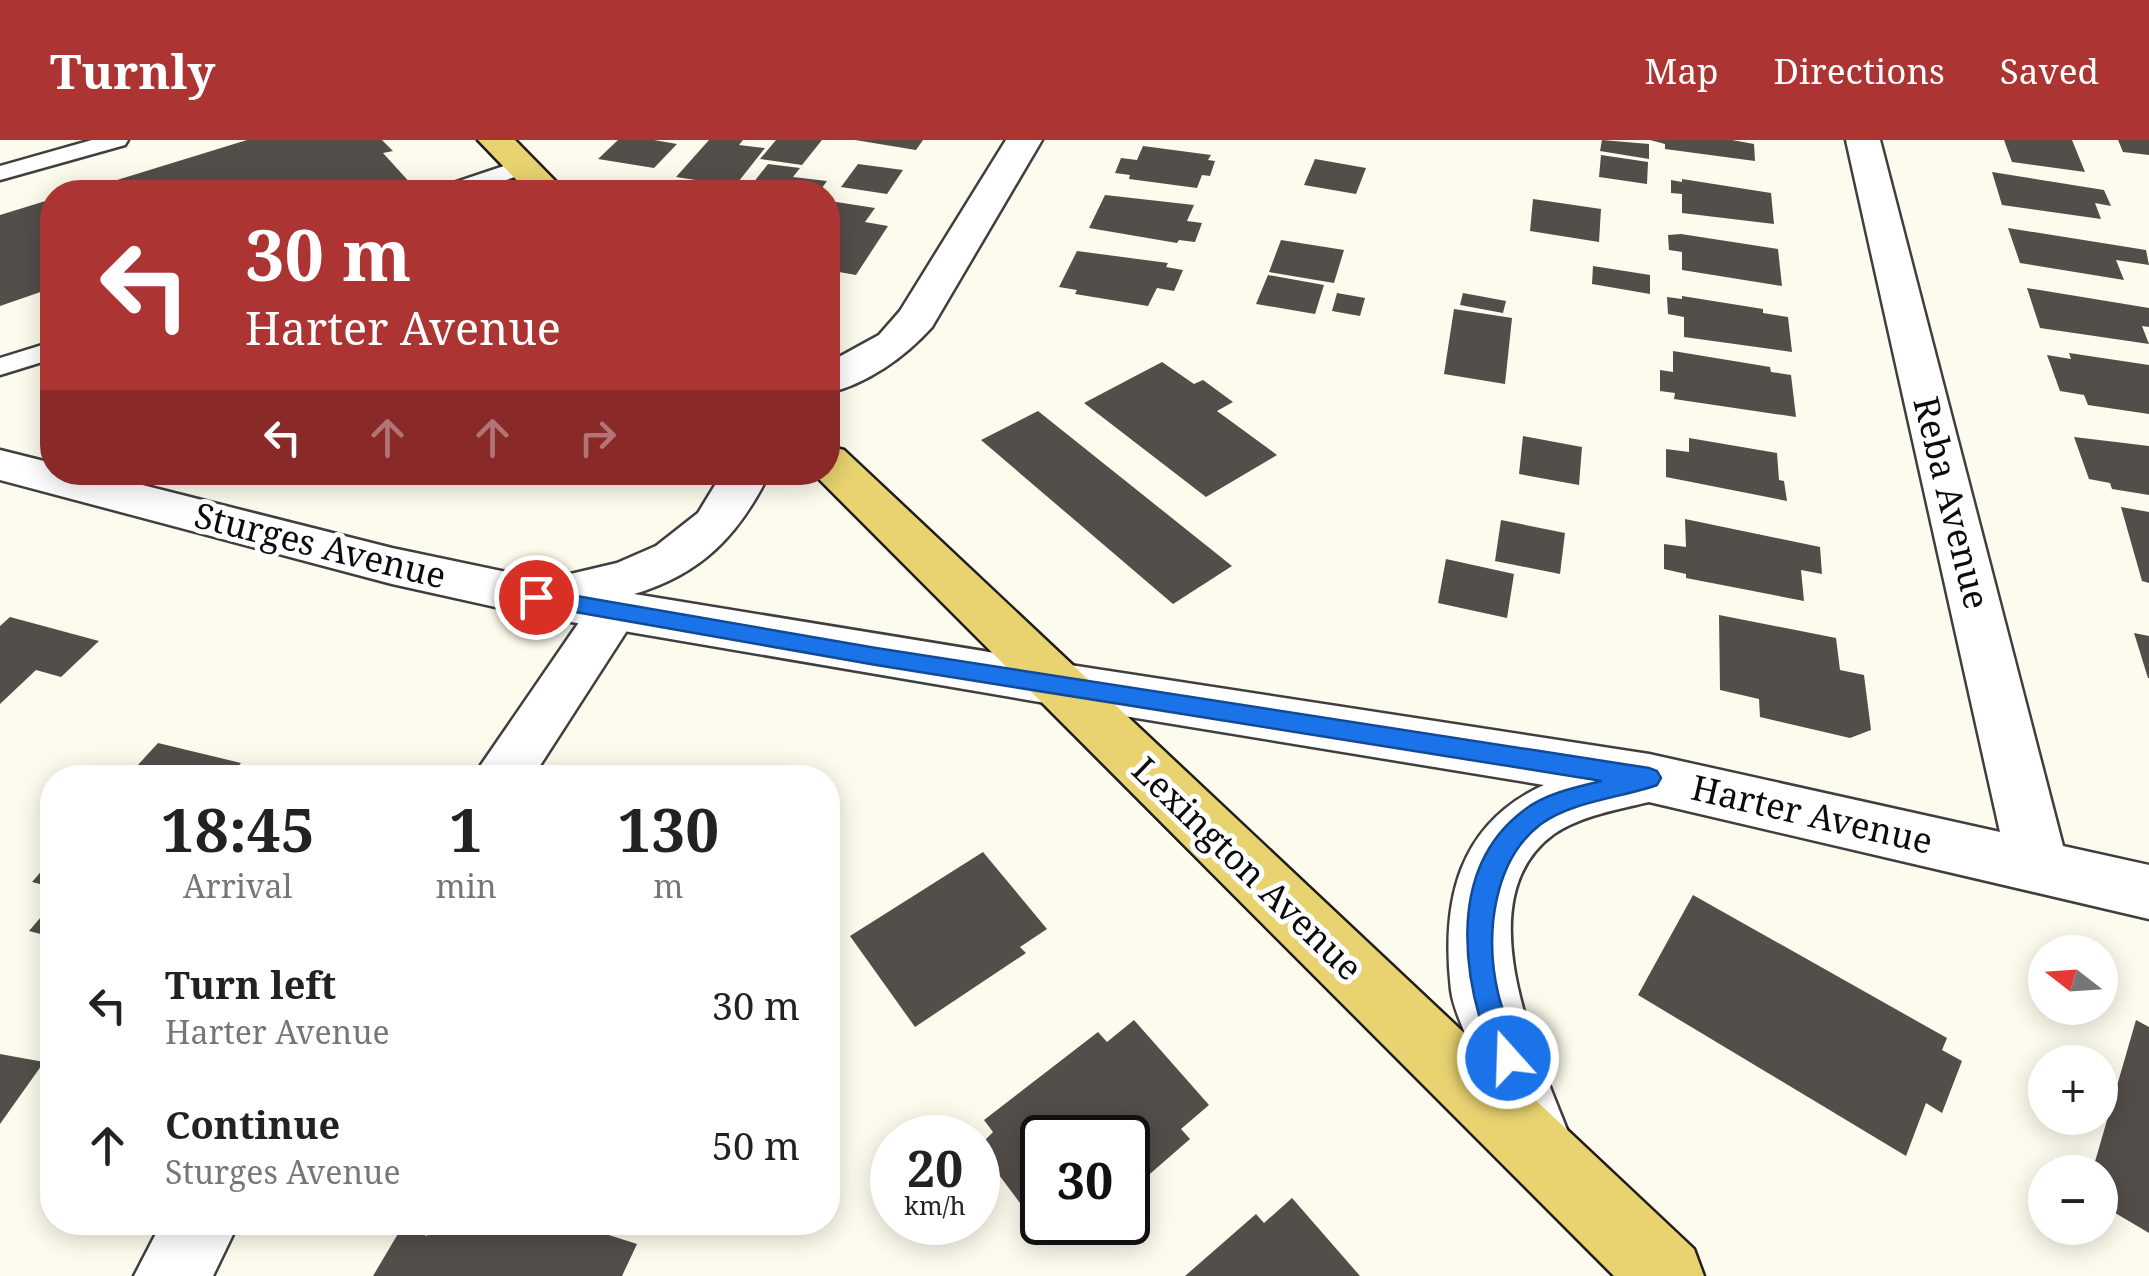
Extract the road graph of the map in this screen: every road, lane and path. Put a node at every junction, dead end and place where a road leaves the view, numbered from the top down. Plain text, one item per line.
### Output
1 (27, 140) edge
2 (116, 140) edge
3 (494, 140) edge
4 (1024, 140) edge
5 (1863, 140) edge
6 (0, 156) edge
7 (522, 166) junction
8 (0, 173) edge
9 (483, 180) edge
10 (536, 180) edge
11 (40, 354) edge
12 (0, 367) edge
13 (840, 373) edge
14 (0, 465) edge
15 (840, 472) edge
16 (40, 475) edge
17 (78, 485) edge
18 (740, 485) edge
19 (536, 597) junction
20 (613, 612) junction
21 (1057, 684) junction
22 (509, 765) edge
23 (1649, 778) junction
24 (2038, 866) junction
25 (2149, 892) edge
26 (1543, 1157) junction
27 (196, 1235) edge
28 (172, 1276) edge
29 (1668, 1276) edge

1 - 6 lane
2 - 8 lane
3 - 7 main road
4 - 13 street
5 - 24 street, Reba Avenue
7 - 9 lane
7 - 10 main road
11 - 12 lane
14 - 16 street, Sturges Avenue
15 - 21 main road, Lexington Avenue
17 - 19 street, Sturges Avenue
18 - 19 street
19 - 20 street, Sturges Avenue
20 - 21 street, Sturges Avenue
20 - 22 street
21 - 23 street, Harter Avenue
21 - 26 main road, Lexington Avenue
23 - 24 street, Harter Avenue
23 - 26 street
24 - 25 street, Harter Avenue
26 - 29 main road, Lexington Avenue
27 - 28 street

